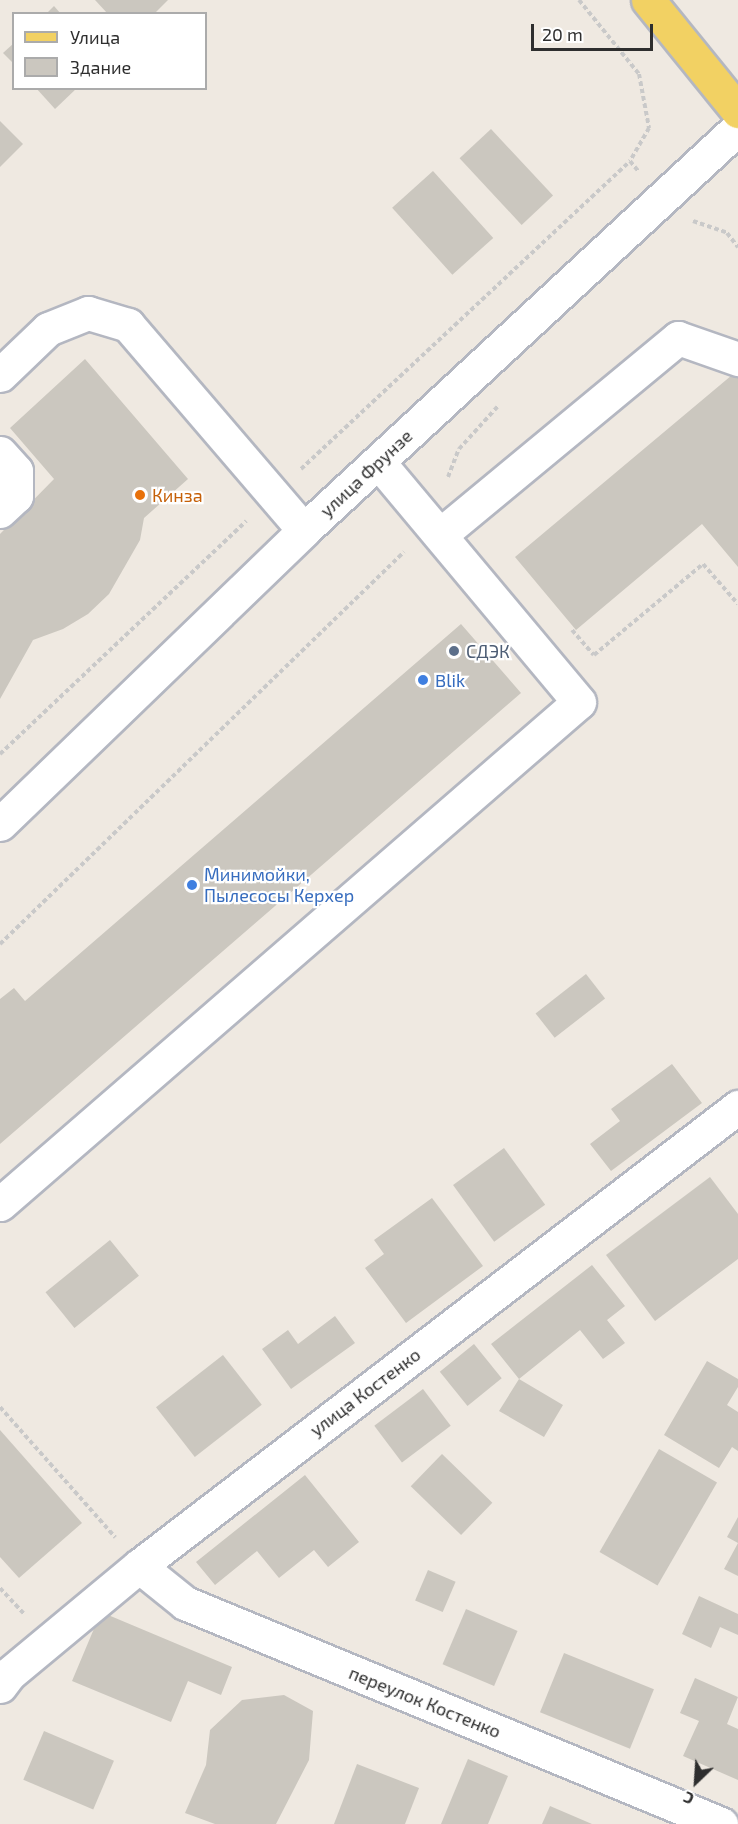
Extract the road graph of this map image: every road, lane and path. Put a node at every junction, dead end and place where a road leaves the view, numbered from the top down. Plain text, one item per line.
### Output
1 (579, 0) edge
2 (648, 0) edge
3 (738, 111) edge
4 (738, 128) edge
5 (630, 161) junction
6 (662, 201) junction
7 (738, 247) edge
8 (738, 359) edge
9 (0, 375) edge
10 (498, 405) dead end
11 (0, 453) edge
12 (378, 462) junction
13 (274, 494) junction
14 (0, 511) edge
15 (304, 530) junction
16 (435, 530) junction
17 (738, 604) edge
18 (594, 655) dead end
19 (0, 754) edge
20 (0, 824) edge
21 (0, 944) edge
22 (738, 1107) edge
23 (0, 1203) edge
24 (0, 1407) edge
25 (139, 1566) junction
26 (3, 1674) edge
27 (721, 1824) edge

1 - 5 path
2 - 3 main road
4 - 6 street, улица Фрунзе
5 - 6 path
5 - 13 path
6 - 7 path
6 - 12 street, улица Фрунзе
8 - 16 street
9 - 13 street
10 - 16 path
11 - 14 street
12 - 15 street, улица Фрунзе
12 - 16 street
13 - 15 street
13 - 19 path
15 - 20 street, улица Фрунзе
16 - 21 path
16 - 23 street
17 - 18 path
22 - 25 street, улица Костенко
24 - 25 path
25 - 26 street, улица Костенко
25 - 27 street, переулок Костенко

